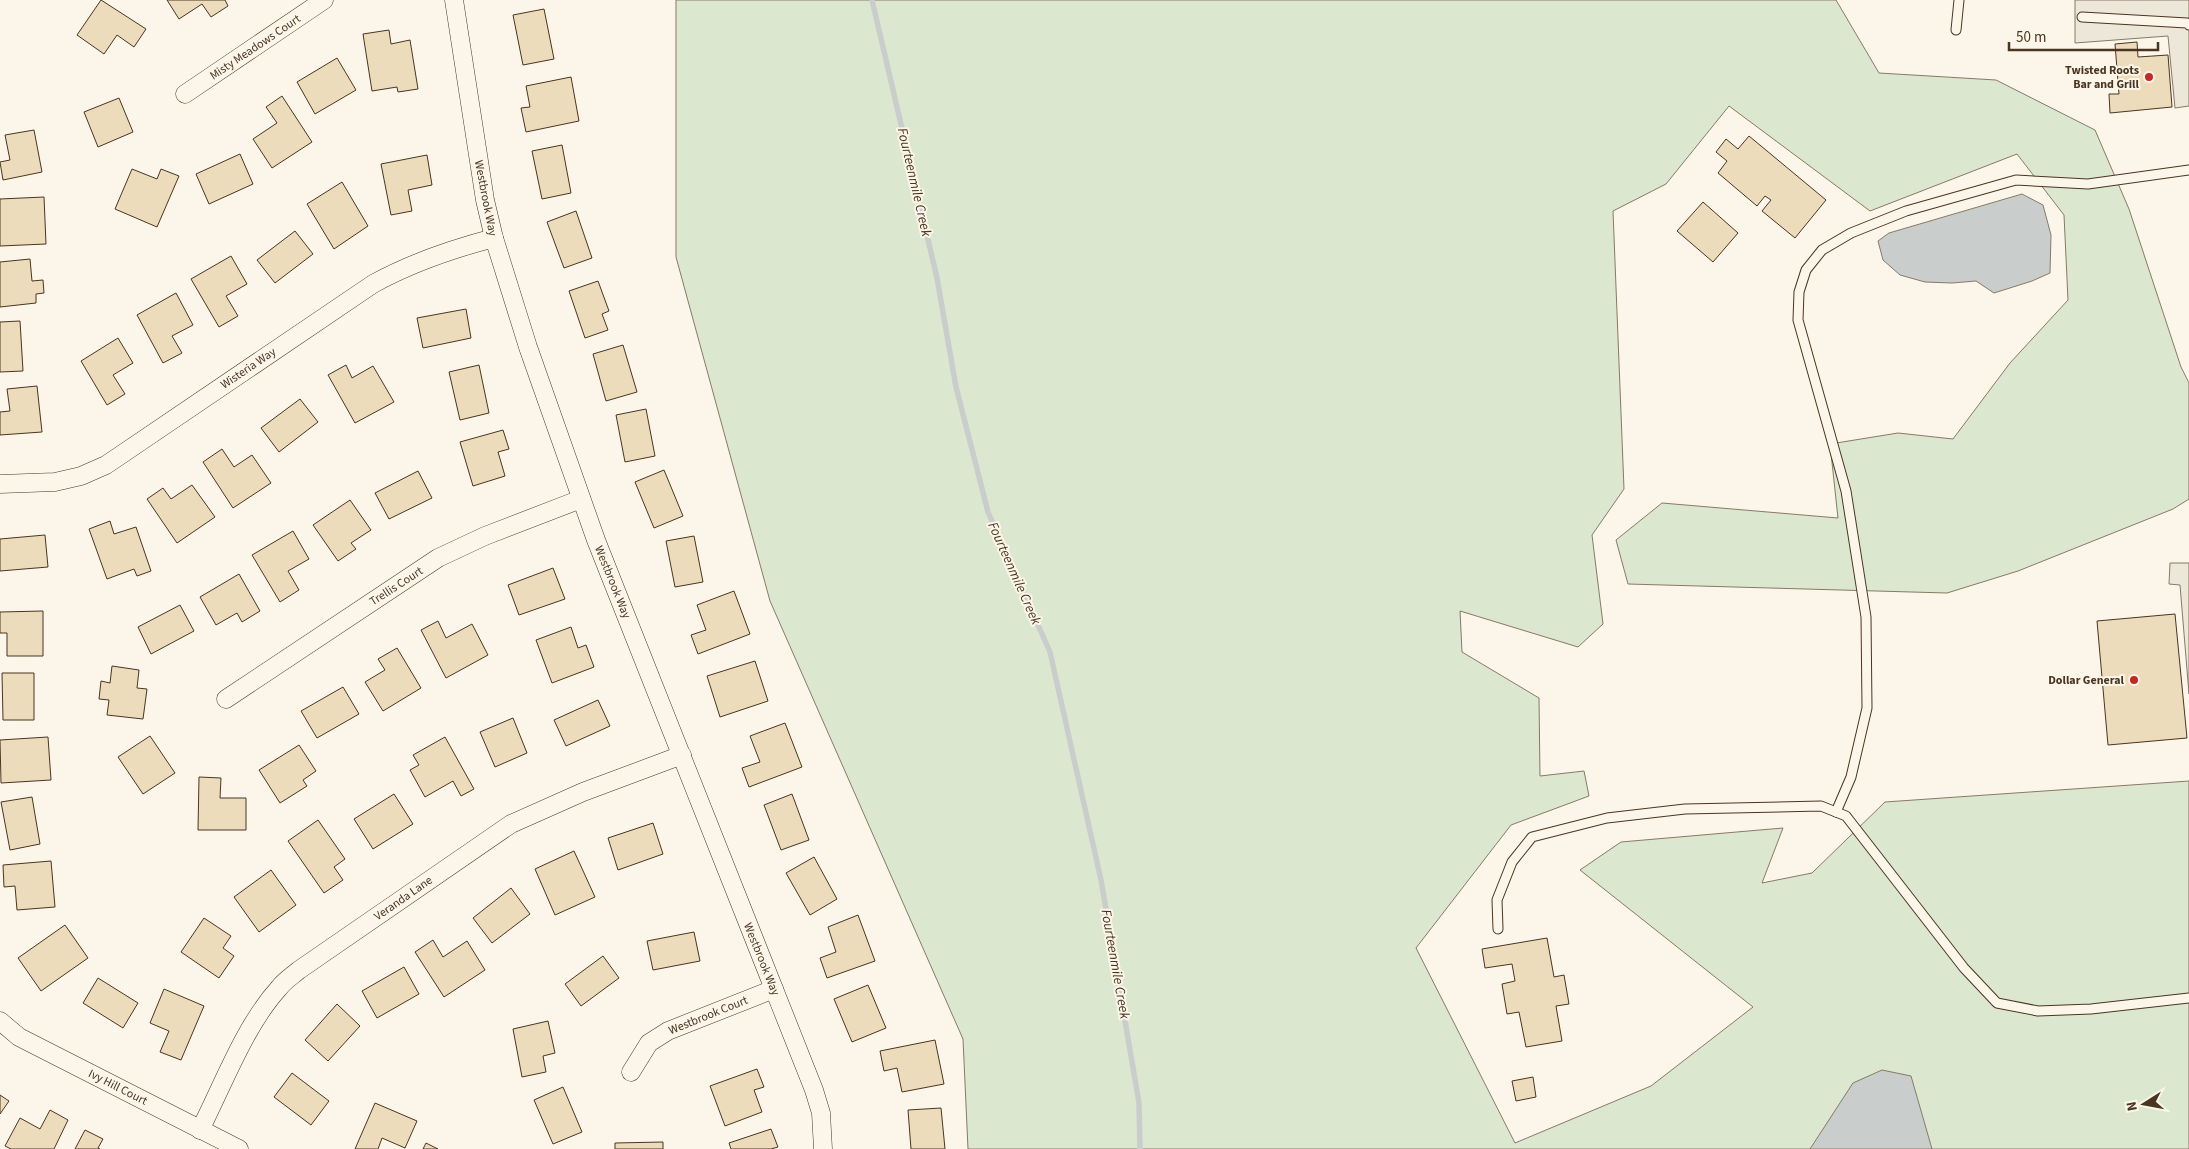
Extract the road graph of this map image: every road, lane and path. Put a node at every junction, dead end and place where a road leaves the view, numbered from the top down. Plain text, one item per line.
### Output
1 (324, 0) edge
2 (454, 0) edge
3 (1959, 0) edge
4 (2082, 17) dead end
5 (2189, 25) edge
6 (1956, 30) dead end
7 (185, 94) dead end
8 (2189, 170) edge
9 (494, 238) junction
10 (0, 484) edge
11 (581, 500) junction
12 (226, 699) dead end
13 (682, 755) junction
14 (1836, 812) junction
15 (1498, 929) dead end
16 (774, 988) junction
17 (2189, 998) edge
18 (0, 1021) edge
19 (631, 1072) dead end
20 (200, 1130) junction
21 (239, 1149) edge
22 (823, 1149) edge

1 - 7 street, Misty Meadows Court
2 - 9 street, Westbrook Way
3 - 6 lane
4 - 5 lane
8 - 14 lane
9 - 10 street, Wisteria Way
9 - 11 street, Westbrook Way
11 - 12 street, Trellis Court
11 - 13 street, Westbrook Way
13 - 16 street, Westbrook Way
13 - 20 street, Veranda Lane
14 - 15 lane
14 - 17 lane
16 - 19 street, Westbrook Court
16 - 22 street, Westbrook Way
18 - 20 street, Ivy Hill Court
20 - 21 street, Ivy Hill Court

